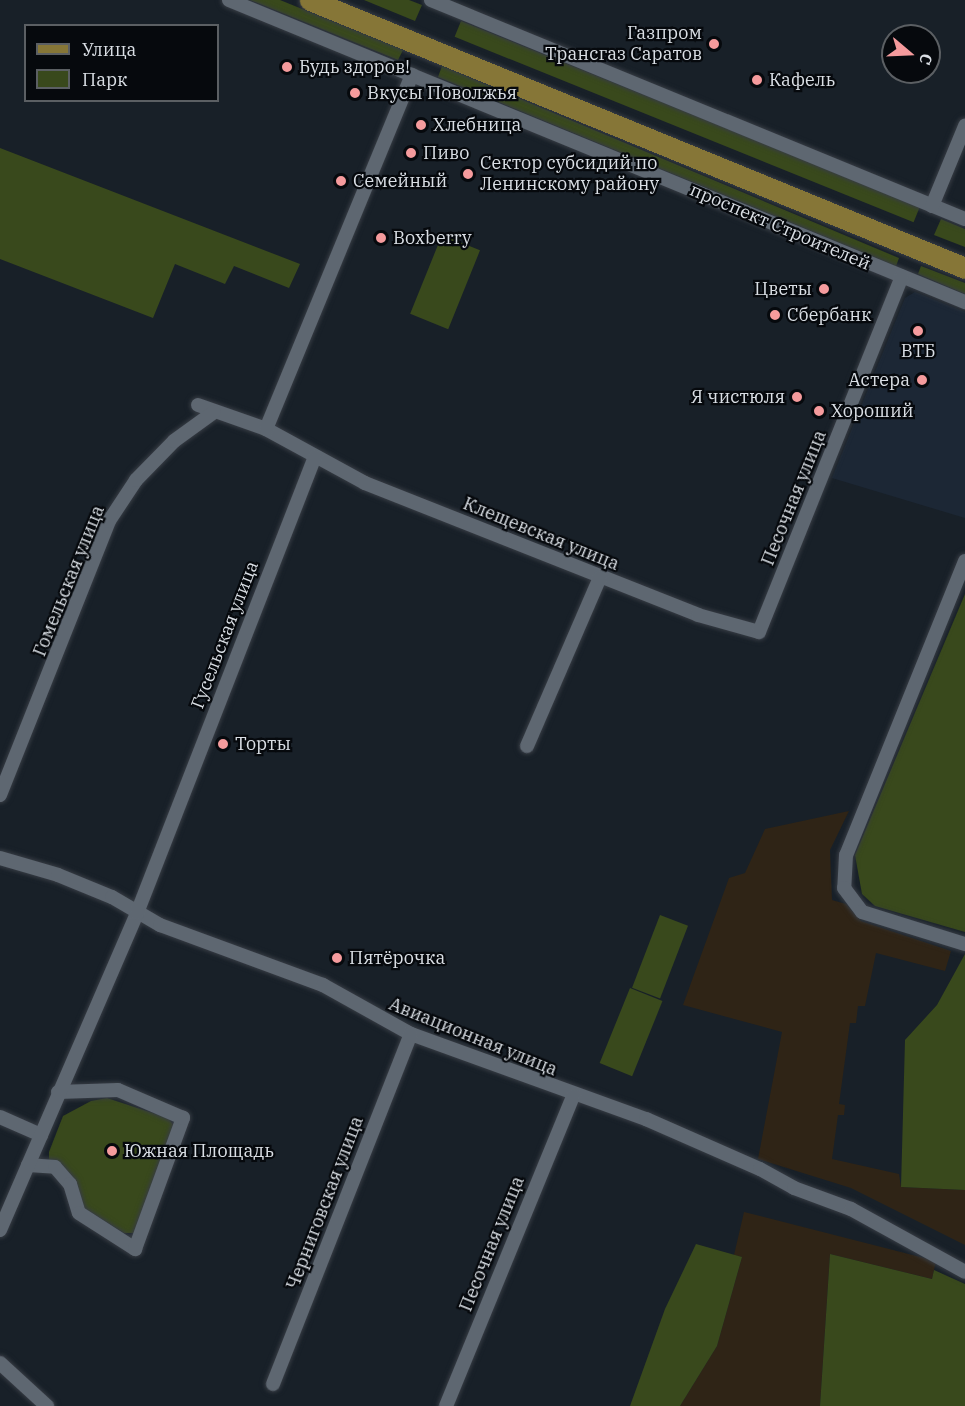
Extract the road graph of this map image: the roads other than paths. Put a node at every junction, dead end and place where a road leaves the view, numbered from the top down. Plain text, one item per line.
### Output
1 (229, 0) edge
2 (310, 0) edge
3 (437, 1) edge
4 (412, 75) junction
5 (965, 126) edge
6 (932, 206) junction
7 (965, 219) edge
8 (965, 267) edge
9 (902, 277) junction
10 (965, 302) edge
11 (198, 405) dead end
12 (214, 412) junction
13 (266, 429) junction
14 (315, 457) junction
15 (965, 561) edge
16 (600, 577) junction
17 (759, 632) joint
18 (528, 746) dead end
19 (0, 795) edge
20 (0, 858) edge
21 (137, 913) junction
22 (965, 944) edge
23 (411, 1034) junction
24 (58, 1092) junction
25 (573, 1096) junction
26 (0, 1117) edge
27 (41, 1135) junction
28 (28, 1165) junction
29 (0, 1230) edge
30 (965, 1272) edge
31 (0, 1363) edge
32 (273, 1384) dead end
33 (48, 1406) edge
34 (446, 1406) edge

1 - 4 street, проспект Строителей
2 - 8 main road, проспект Строителей
3 - 6 street
4 - 9 street, проспект Строителей
4 - 13 street
5 - 6 street
6 - 7 street
9 - 10 street, проспект Строителей
9 - 17 street, Песочная улица
11 - 12 street
12 - 13 street
12 - 19 street, Гомельская улица
13 - 14 street
14 - 16 street, Клещевская улица
14 - 21 street, Гусельская улица
15 - 22 street
16 - 17 street, Клещевская улица
16 - 18 street
20 - 21 street, Авиационная улица
21 - 23 street, Авиационная улица
21 - 24 street, Гусельская улица
23 - 25 street, Авиационная улица
23 - 32 street, Черниговская улица
24 - 27 street, Гусельская улица
24 - 28 street
25 - 30 street, Авиационная улица
25 - 34 street, Песочная улица
26 - 27 street
27 - 28 street, Гусельская улица
28 - 29 street, Гусельская улица
31 - 33 street

